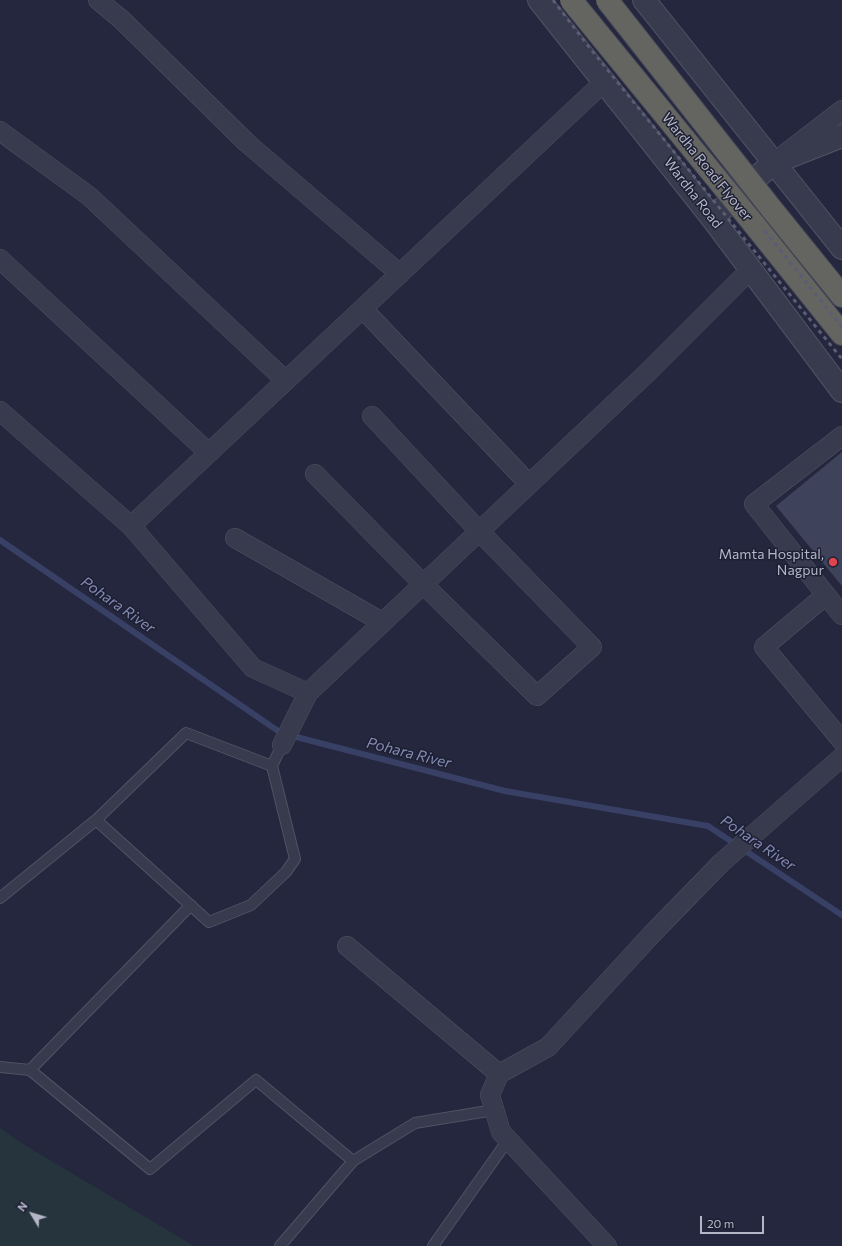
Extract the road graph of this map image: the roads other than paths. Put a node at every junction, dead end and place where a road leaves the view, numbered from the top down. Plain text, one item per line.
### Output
1 (98, 0) edge
2 (539, 0) edge
3 (571, 0) edge
4 (607, 0) edge
5 (644, 0) edge
6 (605, 81) junction
7 (842, 110) edge
8 (0, 131) edge
9 (842, 136) edge
10 (773, 163) junction
11 (712, 218) junction
12 (842, 248) edge
13 (0, 259) edge
14 (751, 269) junction
15 (400, 274) junction
16 (842, 296) edge
17 (363, 309) junction
18 (842, 334) edge
19 (286, 381) junction
20 (842, 391) edge
21 (0, 411) edge
22 (372, 416) dead end
23 (842, 436) edge
24 (208, 454) junction
25 (315, 474) dead end
26 (529, 484) junction
27 (131, 526) junction
28 (479, 531) junction
29 (235, 538) dead end
30 (423, 584) junction
31 (826, 596) junction
32 (842, 615) edge
33 (382, 622) junction
34 (308, 693) junction
35 (842, 740) edge
36 (282, 746) joint
37 (842, 757) edge
38 (272, 766) junction
39 (96, 820) junction
40 (0, 898) edge
41 (191, 905) junction
42 (347, 946) dead end
43 (0, 1067) edge
44 (30, 1070) junction
45 (499, 1074) junction
46 (494, 1110) junction
47 (508, 1140) junction
48 (353, 1161) junction
49 (280, 1246) edge
50 (433, 1246) edge
51 (607, 1246) edge

1 - 15 street
2 - 6 street, Wardha Road
3 - 18 highway, Wardha Road Flyover, bridge
4 - 16 highway, Wardha Road Flyover, bridge
5 - 10 street
6 - 11 street, Wardha Road
6 - 15 street
7 - 10 street
8 - 19 street
9 - 10 street
10 - 11 street
10 - 12 street
11 - 14 street, Wardha Road
13 - 24 street
14 - 20 street, Wardha Road
14 - 26 street
15 - 17 street
17 - 19 street
17 - 26 street
19 - 24 street
21 - 27 street
22 - 28 street
23 - 31 street
24 - 27 street
25 - 30 street
26 - 28 street
27 - 34 street
28 - 30 street
28 - 30 street
29 - 33 street
30 - 33 street
31 - 32 street
31 - 35 street
33 - 34 street
34 - 36 street
36 - 38 lane
37 - 45 street
38 - 39 lane
38 - 41 lane
39 - 40 lane
39 - 41 lane
41 - 44 lane
42 - 45 street
43 - 44 lane
44 - 48 lane
45 - 46 street
46 - 47 street
46 - 48 lane
47 - 50 lane
47 - 51 street
48 - 49 lane

